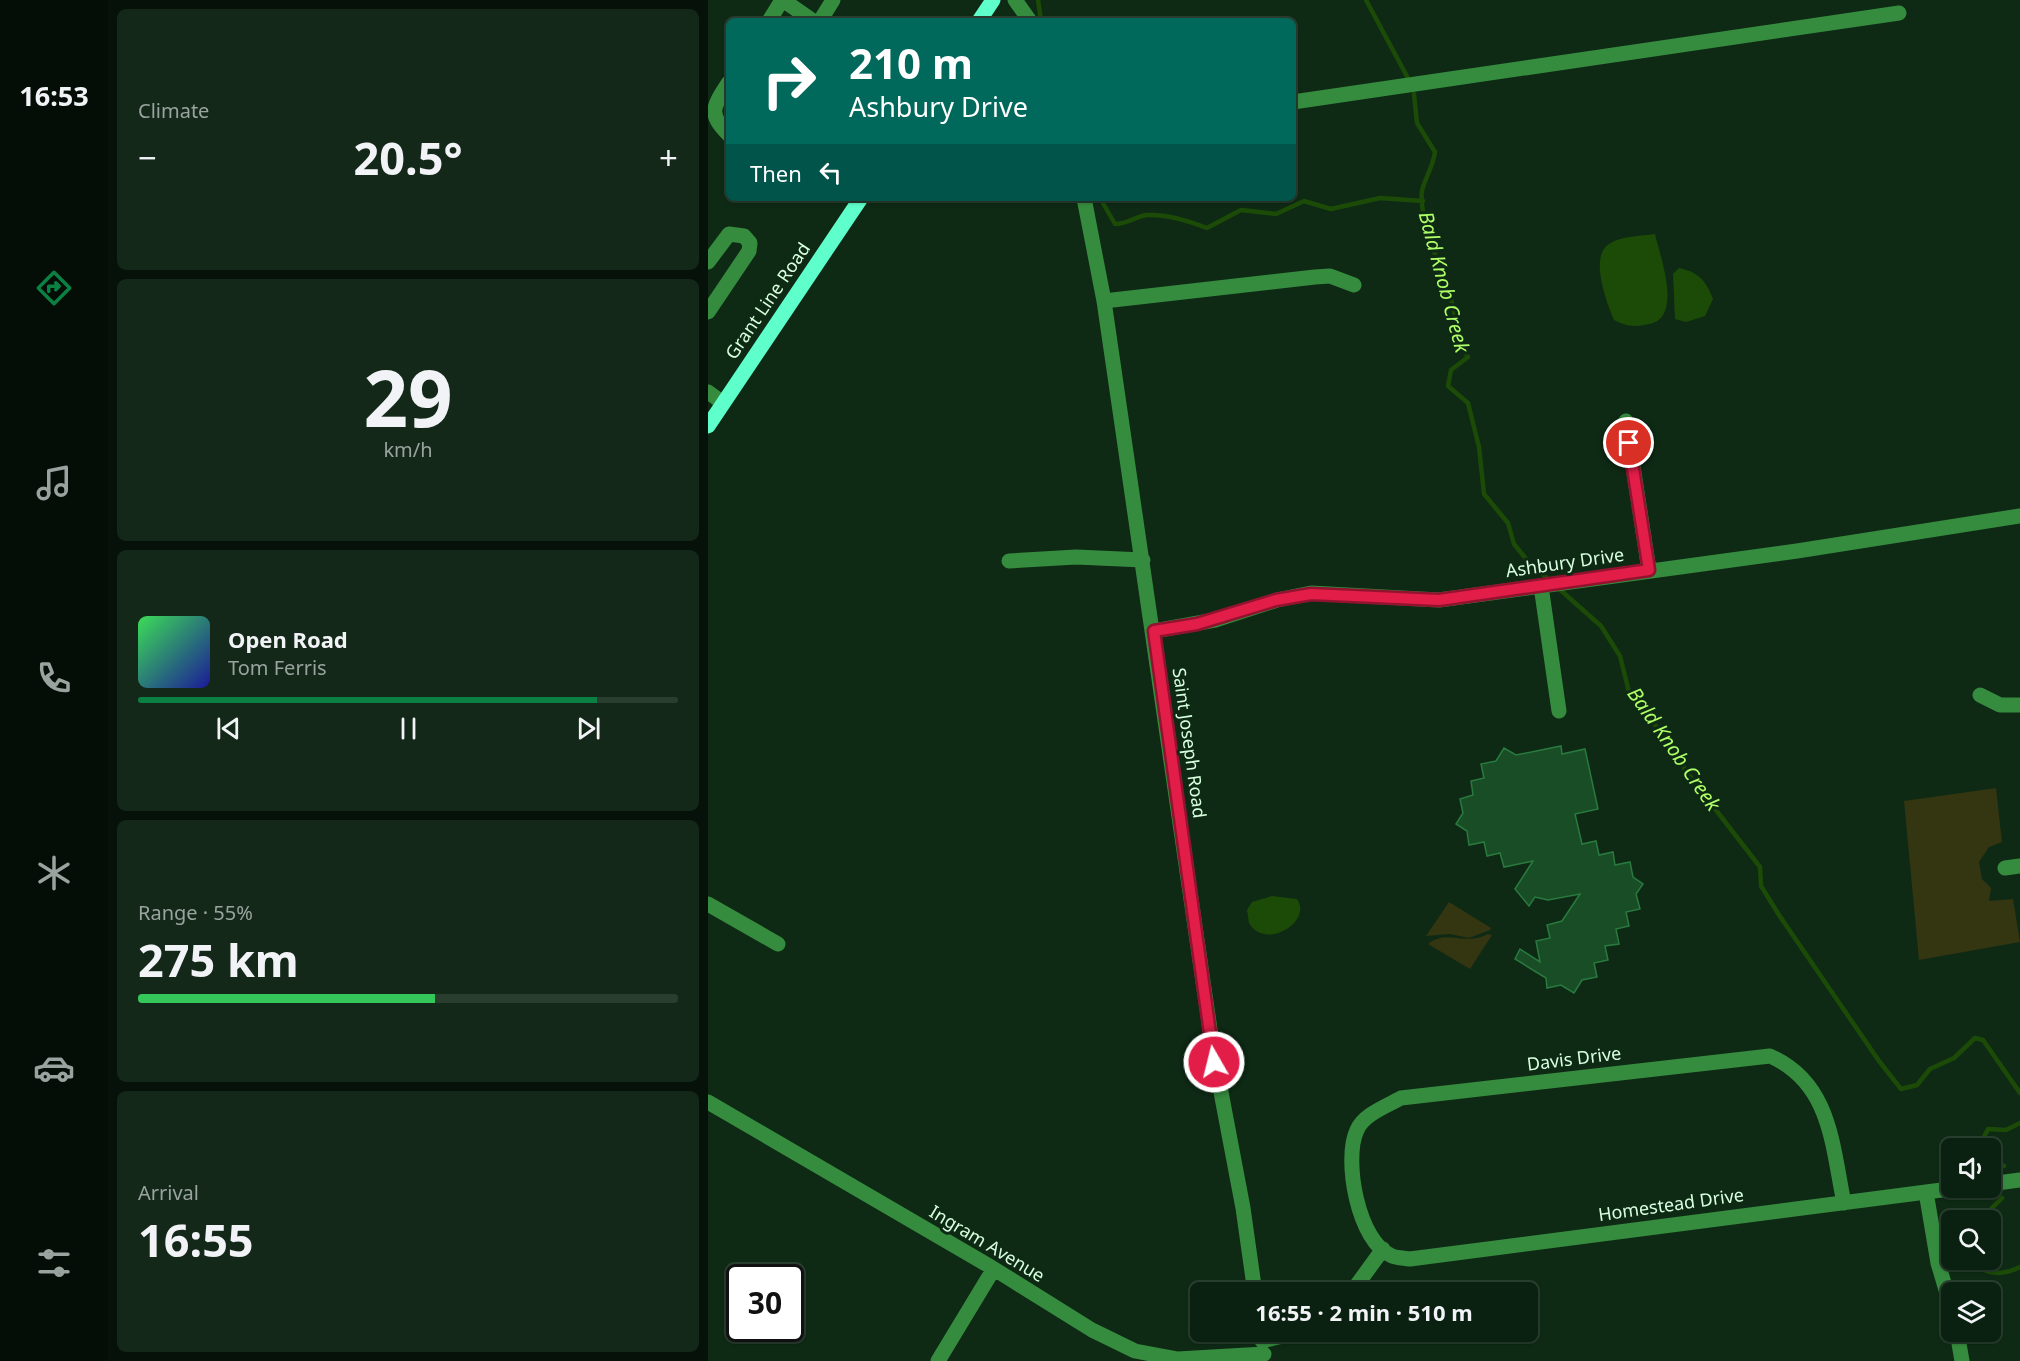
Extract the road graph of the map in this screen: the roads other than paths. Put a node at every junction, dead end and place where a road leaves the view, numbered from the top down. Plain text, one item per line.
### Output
1 (783, 0) edge
2 (833, 0) edge
3 (993, 0) edge
4 (1015, 0) edge
5 (1899, 13) dead end
6 (771, 18) edge
7 (809, 18) edge
8 (822, 18) edge
9 (981, 18) edge
10 (1028, 18) edge
11 (726, 87) edge
12 (1296, 102) edge
13 (726, 133) edge
14 (859, 201) edge
15 (1085, 201) edge
16 (708, 262) edge
17 (1354, 285) dead end
18 (1104, 302) junction
19 (708, 312) edge
20 (708, 392) edge
21 (723, 403) junction
22 (1626, 422) dead end
23 (708, 426) edge
24 (2020, 516) edge
25 (1143, 560) junction
26 (1010, 561) dead end
27 (1649, 570) junction
28 (1542, 586) junction
29 (1154, 631) junction
30 (1980, 695) dead end
31 (2020, 705) edge
32 (1559, 711) dead end
33 (708, 904) edge
34 (778, 944) dead end
35 (708, 1102) edge
36 (2020, 1180) edge
37 (2001, 1183) edge
38 (1941, 1190) edge
39 (1926, 1192) junction
40 (1844, 1203) junction
41 (1387, 1252) junction
42 (993, 1269) junction
43 (1253, 1282) edge
44 (1361, 1282) edge
45 (1944, 1282) edge
46 (1959, 1342) edge
47 (1263, 1347) edge
48 (1144, 1358) edge
49 (938, 1361) edge
50 (1962, 1361) edge

1 - 6 street
1 - 7 street
2 - 8 street
3 - 9 main road
4 - 10 street
5 - 12 street
11 - 13 street
14 - 21 main road, Grant Line Road
15 - 18 street, Saint Joseph Road
16 - 19 street
17 - 18 street
18 - 25 street, Saint Joseph Road
20 - 21 street
21 - 23 main road, Grant Line Road
22 - 27 street
24 - 27 street, Ashbury Drive
25 - 26 street
25 - 29 street, Saint Joseph Road
27 - 28 street, Ashbury Drive
28 - 29 street, Ashbury Drive
28 - 32 street
29 - 43 street, Saint Joseph Road
30 - 31 street
33 - 34 street
35 - 42 street, Ingram Avenue
36 - 37 street
38 - 39 street, Homestead Drive
39 - 40 street, Homestead Drive
39 - 45 street
40 - 41 street, Homestead Drive
40 - 41 street, Davis Drive
41 - 44 street
42 - 48 street, Ingram Avenue
42 - 49 street
46 - 50 street
47 - 48 street, Ingram Avenue

